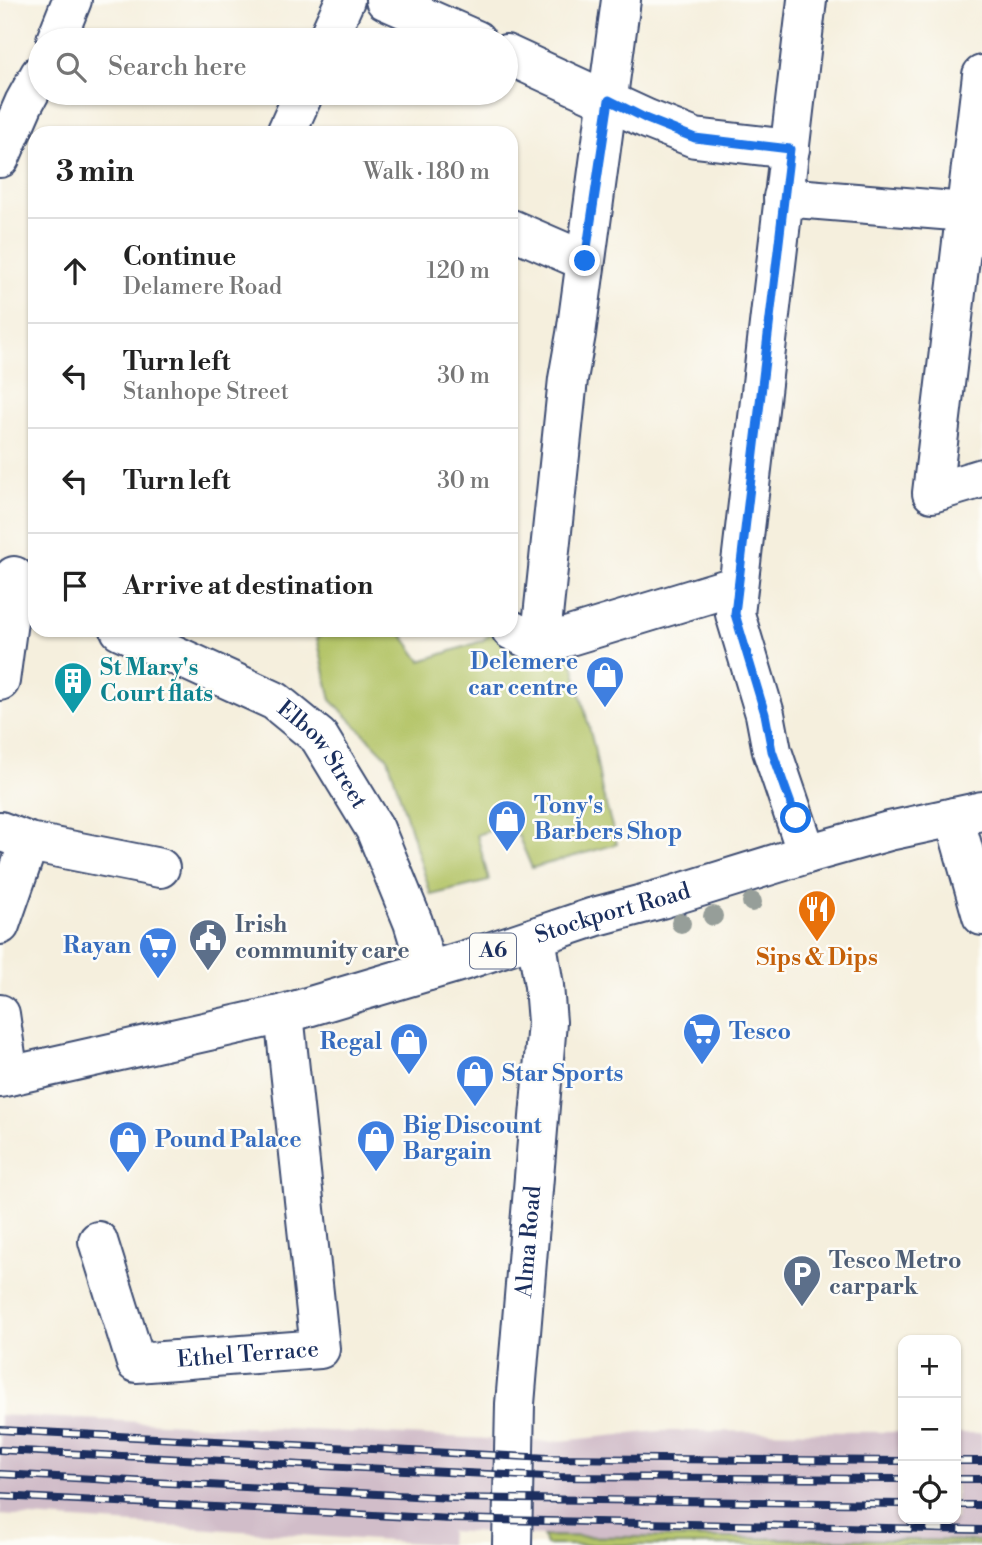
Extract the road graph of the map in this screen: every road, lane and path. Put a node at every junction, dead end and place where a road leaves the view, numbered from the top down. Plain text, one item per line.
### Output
1 (72, 0) edge
2 (345, 0) edge
3 (385, 0) edge
4 (621, 0) edge
5 (807, 0) edge
6 (61, 28) edge
7 (332, 28) edge
8 (449, 28) edge
9 (518, 59) edge
10 (982, 75) edge
11 (28, 96) edge
12 (609, 100) junction
13 (299, 105) edge
14 (289, 126) edge
15 (790, 149) junction
16 (0, 158) edge
17 (783, 197) junction
18 (972, 203) edge
19 (518, 232) edge
20 (585, 261) junction
21 (982, 478) edge
22 (16, 579) edge
23 (738, 585) junction
24 (135, 637) edge
25 (525, 637) edge
26 (0, 681) edge
27 (968, 814) edge
28 (15, 836) edge
29 (807, 854) junction
30 (160, 868) dead end
31 (982, 916) edge
32 (0, 925) edge
33 (536, 937) junction
34 (428, 971) junction
35 (0, 1014) edge
36 (284, 1014) junction
37 (5, 1077) edge
38 (98, 1241) dead end
39 (512, 1545) edge

1 - 6 main road
2 - 7 main road
3 - 8 main road
4 - 12 main road
5 - 15 main road
9 - 12 main road
10 - 18 main road
11 - 16 main road
12 - 15 main road
12 - 20 main road
13 - 14 main road
15 - 17 main road
17 - 18 main road
17 - 23 main road
18 - 21 main road
19 - 20 main road
20 - 25 main road
22 - 26 main road
23 - 25 main road
23 - 29 main road
24 - 34 main road, Elbow Street
27 - 29 main road, Stockport Road / A6
27 - 31 main road
28 - 30 main road
28 - 32 main road
29 - 33 main road, Stockport Road / A6
33 - 34 main road, Stockport Road / A6
33 - 39 main road, Alma Road
34 - 36 main road, Stockport Road / A6
35 - 37 main road
36 - 37 main road, Stockport Road / A6
36 - 38 main road, Ethel Terrace

